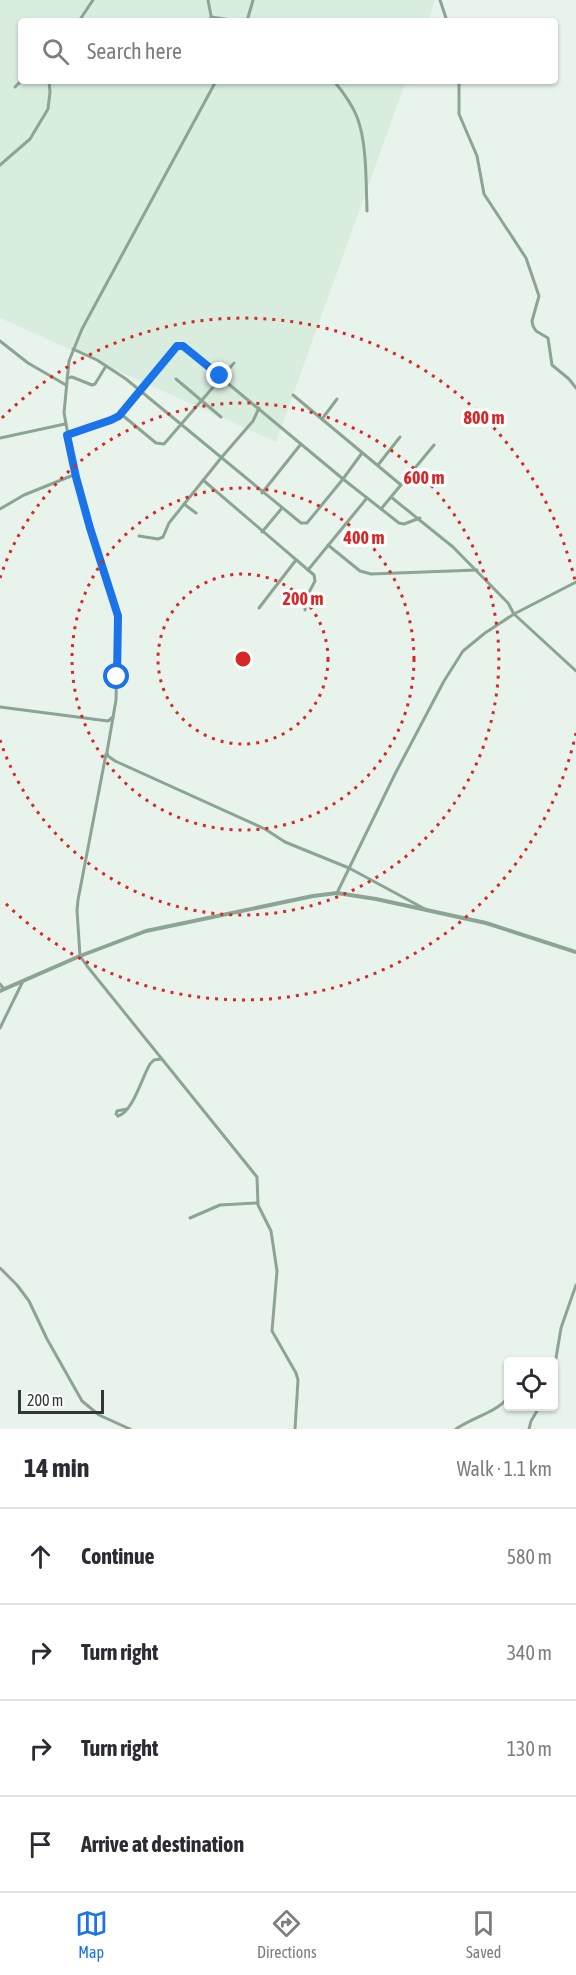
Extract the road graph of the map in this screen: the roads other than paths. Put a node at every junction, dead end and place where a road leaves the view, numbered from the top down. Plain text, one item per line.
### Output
1 (93, 0) edge
2 (208, 0) edge
3 (253, 0) edge
4 (440, 0) edge
5 (80, 18) edge
6 (212, 18) edge
7 (248, 18) edge
8 (446, 18) edge
9 (18, 84) edge
10 (49, 84) edge
11 (214, 84) edge
12 (336, 84) edge
13 (459, 84) edge
14 (15, 87) dead end
15 (0, 165) edge
16 (367, 211) dead end
17 (0, 341) edge
18 (74, 349) junction
19 (234, 363) dead end
20 (106, 366) junction
21 (220, 376) junction
22 (67, 378) junction
23 (176, 379) dead end
24 (66, 385) junction
25 (576, 388) edge
26 (140, 391) junction
27 (293, 395) dead end
28 (337, 399) dead end
29 (201, 400) junction
30 (259, 408) junction
31 (121, 414) junction
32 (221, 417) dead end
33 (322, 419) junction
34 (65, 424) junction
35 (181, 424) junction
36 (67, 435) junction
37 (400, 437) dead end
38 (0, 438) edge
39 (301, 444) junction
40 (434, 445) dead end
41 (362, 453) junction
42 (221, 458) junction
43 (378, 465) junction
44 (76, 474) junction
45 (343, 479) junction
46 (203, 480) junction
47 (401, 485) junction
48 (262, 493) junction
49 (391, 497) junction
50 (367, 498) junction
51 (184, 504) junction
52 (282, 508) junction
53 (0, 509) edge
54 (381, 509) junction
55 (196, 513) dead end
56 (420, 518) junction
57 (262, 532) junction
58 (139, 536) dead end
59 (328, 545) junction
60 (296, 560) junction
61 (308, 570) junction
62 (477, 570) junction
63 (576, 582) edge
64 (259, 608) dead end
65 (305, 610) dead end
66 (514, 614) junction
67 (576, 671) edge
68 (0, 707) edge
69 (114, 716) junction
70 (108, 721) junction
71 (112, 727) junction
72 (107, 752) junction
73 (350, 868) junction
74 (337, 893) junction
75 (429, 911) junction
76 (576, 952) edge
77 (81, 956) junction
78 (23, 981) junction
79 (0, 984) edge
80 (2, 990) edge
81 (0, 1028) edge
82 (161, 1059) junction
83 (127, 1109) dead end
84 (257, 1203) junction
85 (190, 1218) dead end
86 (0, 1268) edge
87 (576, 1285) edge
88 (556, 1357) edge
89 (504, 1403) edge
90 (537, 1411) edge
91 (130, 1429) edge
92 (295, 1429) edge
93 (456, 1429) edge
94 (529, 1429) edge

1 - 5 street
2 - 6 street
3 - 7 street
4 - 8 street
9 - 14 street
10 - 15 street
11 - 18 street
12 - 16 street
13 - 25 street
17 - 24 street
18 - 20 street
18 - 22 street
19 - 21 street
20 - 22 street
20 - 26 street
21 - 26 street
21 - 29 street
21 - 30 street
22 - 24 street
23 - 29 street
24 - 34 street
26 - 31 street
26 - 35 street
27 - 33 street
28 - 33 street
29 - 32 street
29 - 35 street
30 - 39 street
30 - 42 street
31 - 35 street
31 - 36 street
33 - 41 street
34 - 36 street
34 - 38 street
35 - 42 street
36 - 44 street
37 - 43 street
39 - 45 street
39 - 48 street
40 - 47 street
41 - 43 street
41 - 45 street
42 - 46 street
42 - 48 street
43 - 47 street
44 - 53 street
44 - 69 street
45 - 50 street
45 - 52 street
46 - 51 street
46 - 57 street
47 - 49 street
48 - 52 street
49 - 54 street
49 - 56 street
50 - 54 street
50 - 59 street
51 - 55 street
51 - 58 street
52 - 57 street
54 - 56 street
56 - 62 street
57 - 60 street
59 - 61 street
59 - 62 street
60 - 61 street
60 - 64 street
61 - 65 street
62 - 66 street
63 - 66 street
66 - 67 street
66 - 73 street
68 - 70 street
69 - 70 street
69 - 71 street
70 - 71 street
71 - 72 street
72 - 73 street
72 - 77 street
73 - 74 street
73 - 75 street
74 - 75 street
74 - 77 street
75 - 76 street
77 - 78 street
77 - 82 street
78 - 80 street
78 - 81 street
79 - 80 street
82 - 83 street
82 - 84 street
84 - 85 street
84 - 92 street
86 - 91 street
87 - 88 street
89 - 93 street
90 - 94 street

